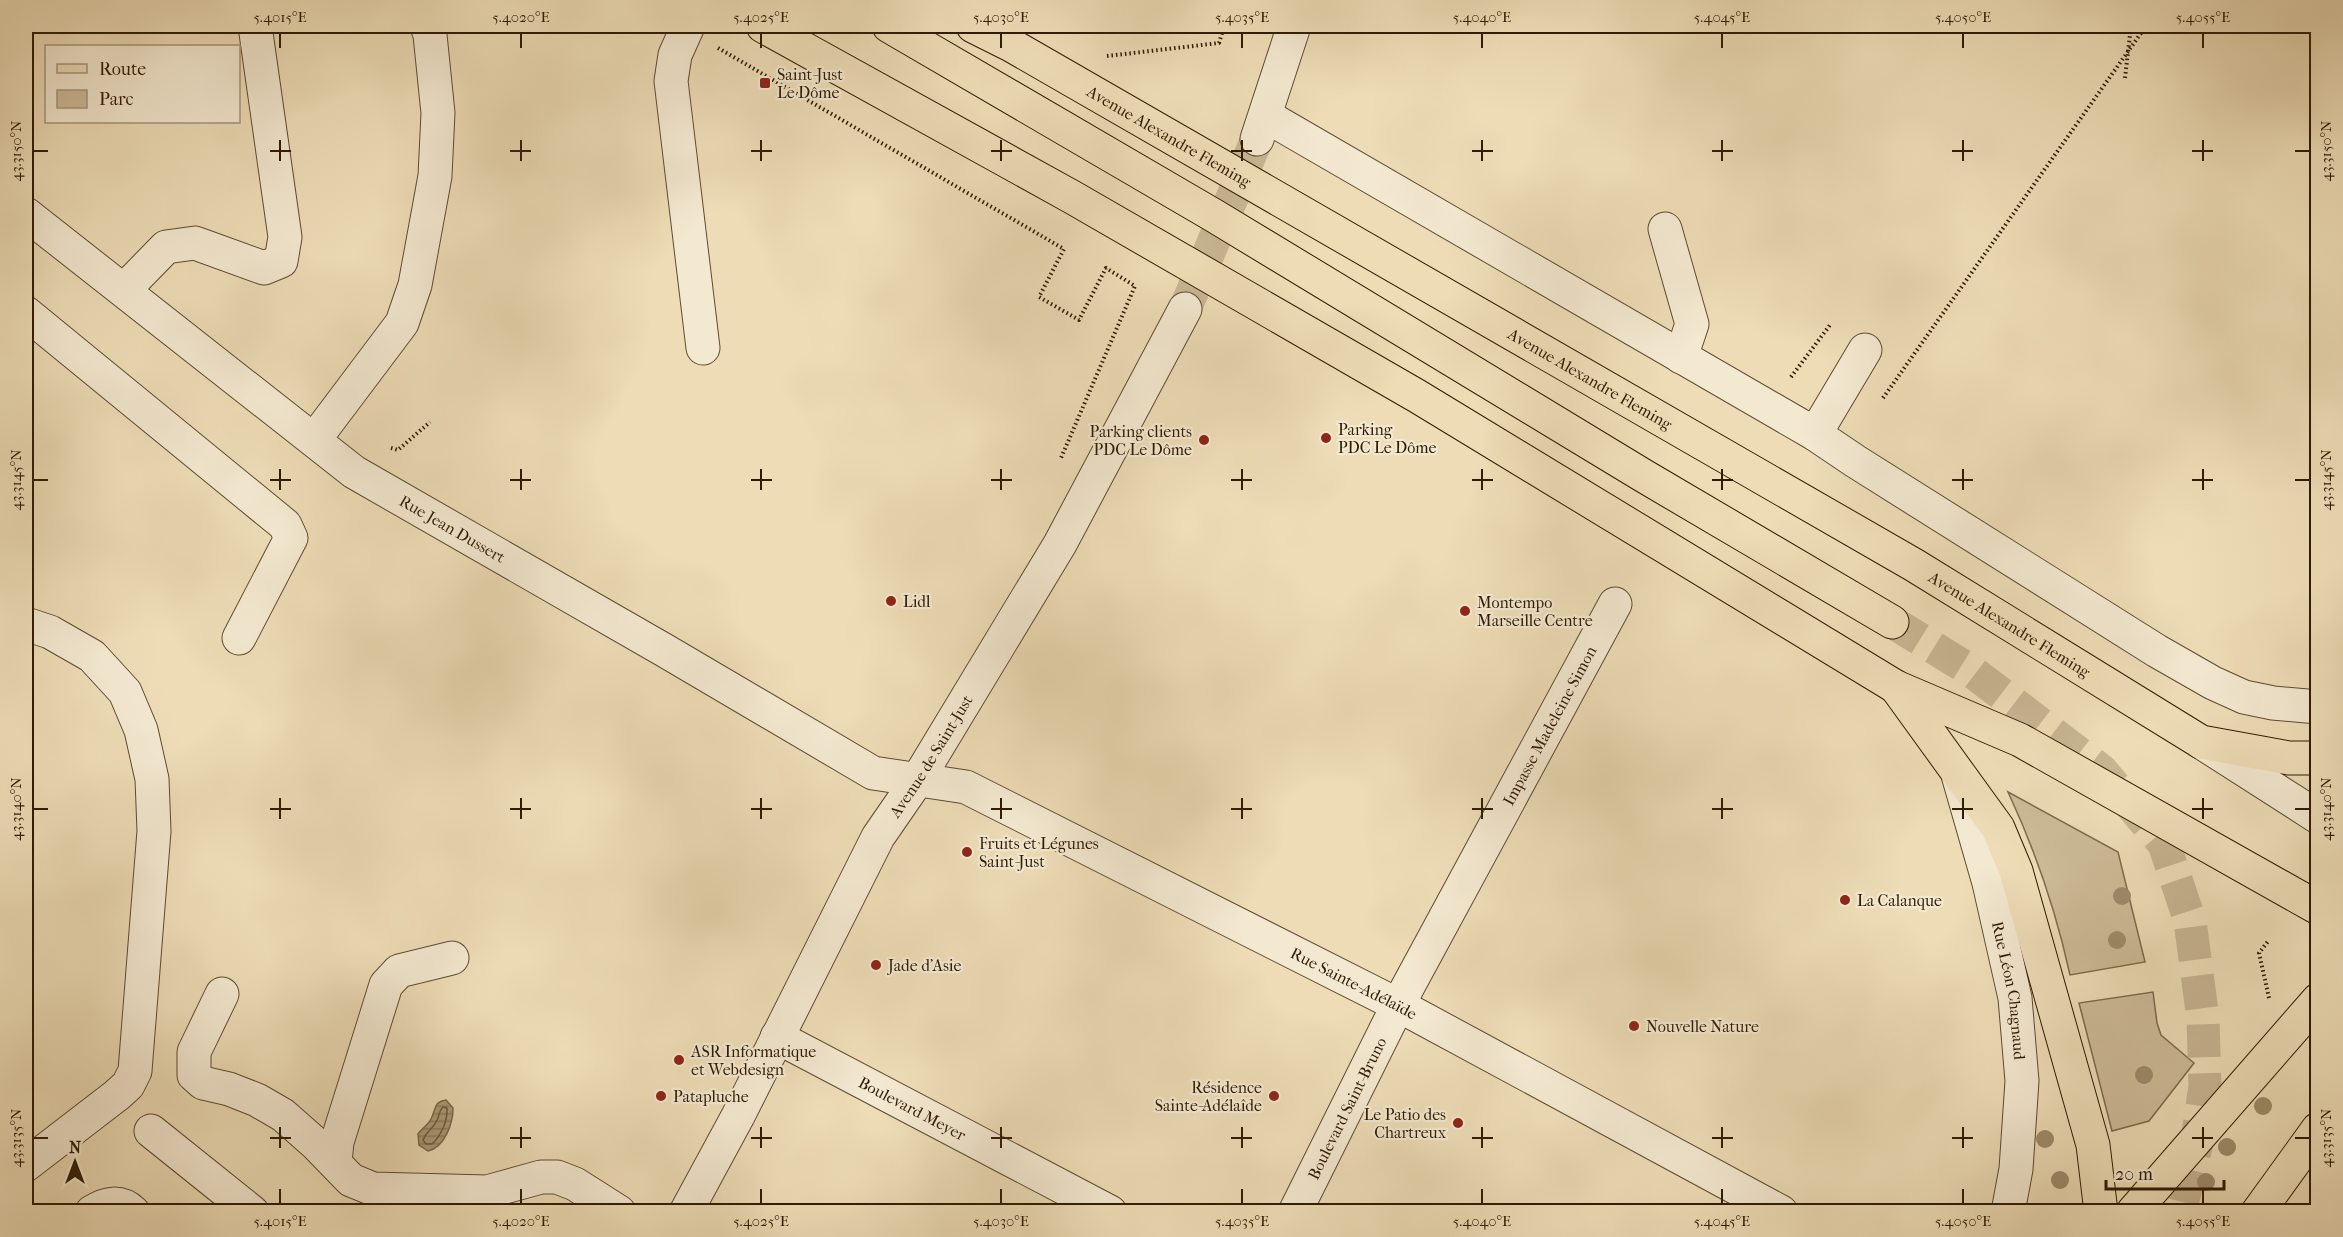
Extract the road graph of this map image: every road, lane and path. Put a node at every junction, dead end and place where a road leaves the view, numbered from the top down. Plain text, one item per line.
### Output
1 (255, 26) edge
2 (427, 26) edge
3 (763, 26) edge
4 (889, 26) edge
5 (973, 26) edge
6 (1224, 26) edge
7 (1294, 26) edge
8 (2131, 26) edge
9 (2146, 26) edge
10 (688, 28) edge
11 (2128, 51) junction
12 (1105, 56) dead end
13 (2125, 78) dead end
14 (26, 214) edge
15 (1665, 229) dead end
16 (124, 290) junction
17 (1185, 309) tunnel mouth
18 (26, 313) edge
19 (1830, 325) dead end
20 (703, 348) dead end
21 (1865, 350) dead end
22 (1681, 357) junction
23 (1879, 403) dead end
24 (1769, 407) junction
25 (430, 422) dead end
26 (1815, 434) junction
27 (314, 440) junction
28 (398, 450) dead end
29 (1057, 466) dead end
30 (1615, 604) dead end
31 (1892, 622) tunnel mouth
32 (26, 624) edge
33 (239, 638) dead end
34 (1896, 687) junction
35 (2318, 707) edge
36 (2200, 742) junction
37 (2318, 758) edge
38 (1958, 773) junction
39 (918, 778) junction
40 (2318, 817) edge
41 (2318, 908) edge
42 (2269, 940) dead end
43 (452, 958) dead end
44 (222, 994) dead end
45 (2318, 1000) edge
46 (2269, 1001) dead end
47 (1398, 1005) junction
48 (777, 1037) junction
49 (2318, 1129) edge
50 (151, 1131) dead end
51 (326, 1154) junction
52 (26, 1165) edge
53 (92, 1212) edge
54 (133, 1212) edge
55 (252, 1212) edge
56 (619, 1212) edge
57 (686, 1212) edge
58 (1110, 1212) edge
59 (1295, 1212) edge
60 (1781, 1212) edge
61 (2008, 1212) edge
62 (2101, 1212) edge
63 (2133, 1212) edge
64 (2258, 1212) edge

1 - 16 street
2 - 27 street
3 - 34 main road
4 - 31 main road
5 - 36 main road, Avenue Alexandre Fleming
6 - 12 path
7 - 22 street
8 - 11 path
9 - 11 path
10 - 20 street
10 - 29 path
11 - 13 path
11 - 23 path
14 - 16 street, Rue Jean Dussert
15 - 22 street
16 - 27 street, Rue Jean Dussert
17 - 39 street, Avenue de Saint-Just
18 - 33 street
19 - 24 path
21 - 26 street
22 - 24 street
24 - 26 street
25 - 28 path
26 - 35 street
27 - 39 street, Rue Jean Dussert
30 - 47 street, Impasse Madeleine Simon
32 - 52 street
34 - 38 main road
34 - 41 main road
36 - 37 main road
36 - 40 street
38 - 61 street, Rue Léon Chagnaud
38 - 62 main road
39 - 47 street, Rue Sainte-Adélaïde
39 - 48 street, Avenue de Saint-Just
42 - 46 path
43 - 51 street
44 - 51 street
45 - 63 main road
47 - 59 street, Boulevard Saint-Bruno
47 - 60 street, Rue Sainte-Adélaïde
48 - 57 street, Avenue de Saint-Just
48 - 58 street, Boulevard Meyer
49 - 64 main road
50 - 55 street
51 - 56 street
53 - 54 street

